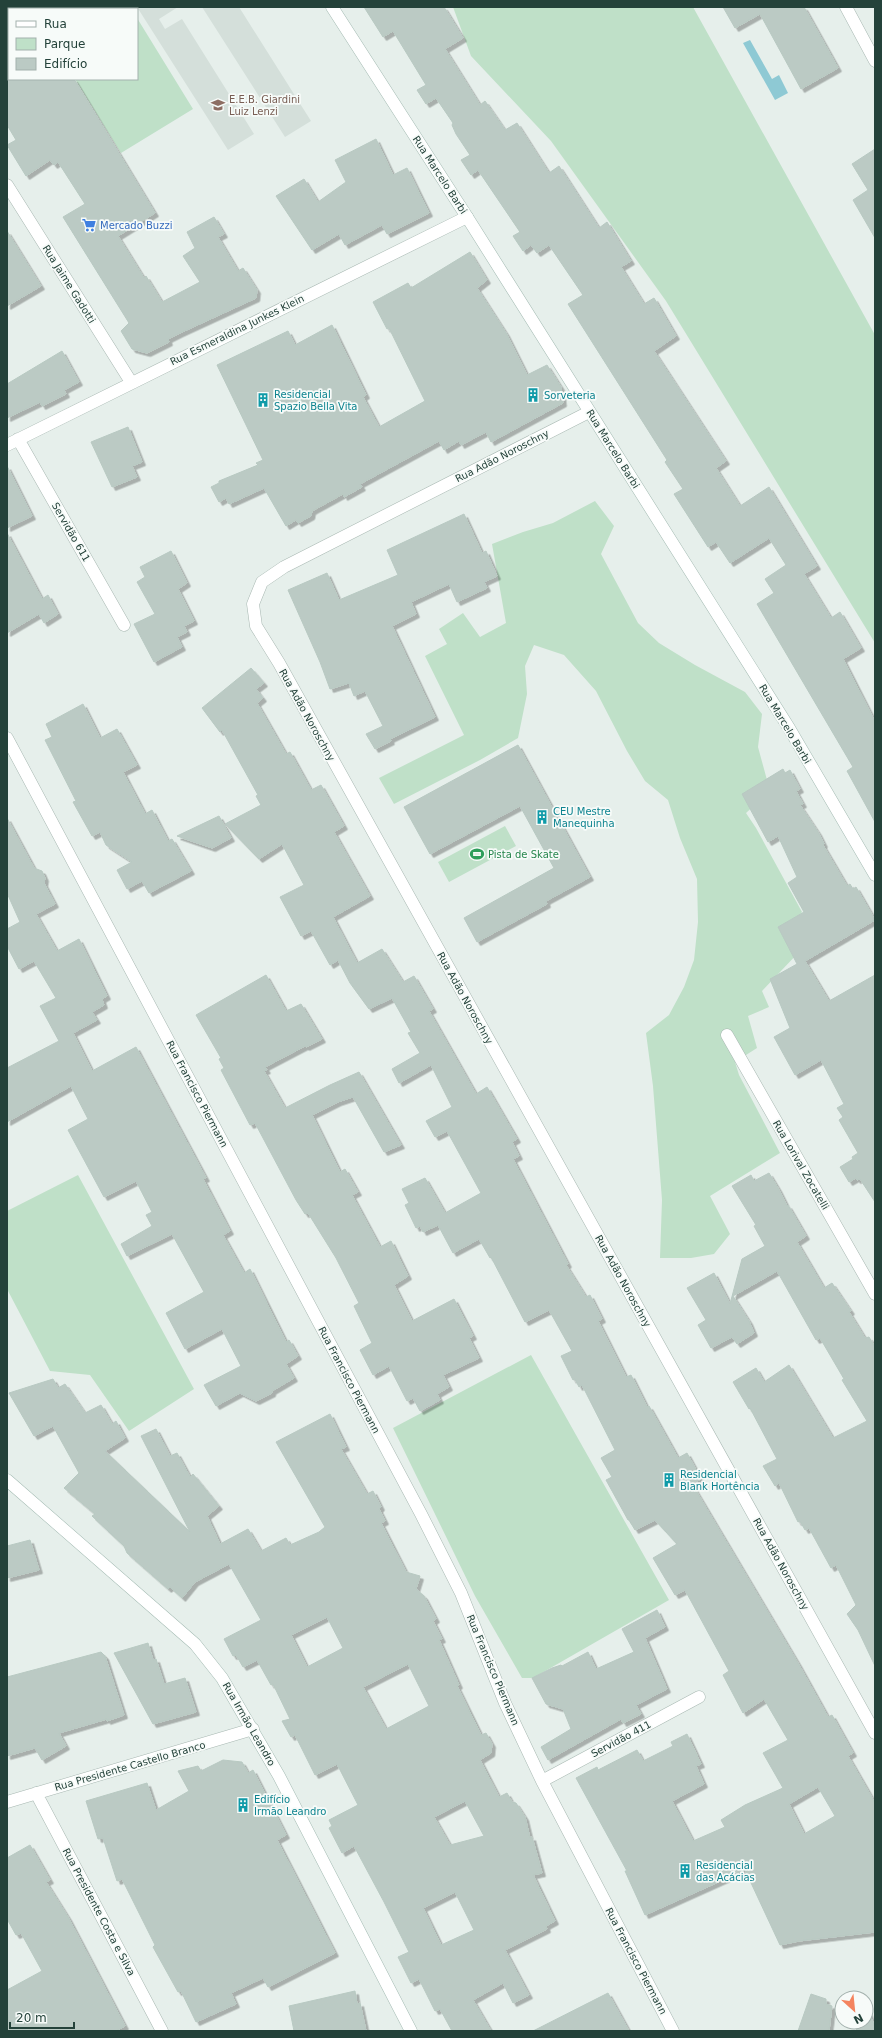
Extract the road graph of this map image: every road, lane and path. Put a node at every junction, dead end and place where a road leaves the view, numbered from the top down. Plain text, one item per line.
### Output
1 (332, 7) edge
2 (846, 7) edge
3 (875, 61) edge
4 (7, 185) edge
5 (467, 217) junction
6 (131, 382) junction
7 (589, 412) junction
8 (12, 442) edge
9 (124, 625) dead end
10 (7, 738) edge
11 (875, 875) edge
12 (727, 1035) dead end
13 (875, 1294) edge
14 (7, 1480) edge
15 (700, 1697) dead end
16 (253, 1729) junction
17 (875, 1733) edge
18 (542, 1781) junction
19 (36, 1793) junction
20 (7, 1802) edge
21 (162, 2031) edge
22 (411, 2031) edge
23 (673, 2031) edge

1 - 5 street, Rua Marcelo Barbi
2 - 3 street
4 - 6 street, Rua Jaime Gadotti
5 - 6 street, Rua Esmeraldina Junkes Klein
5 - 7 street, Rua Marcelo Barbi
6 - 8 street, Rua Esmeraldina Junkes Klein
7 - 11 street, Rua Marcelo Barbi
7 - 17 street, Rua Adão Noroschny
8 - 9 street, Servidão 611
10 - 18 street, Rua Francisco Piermann
12 - 13 street, Rua Lorival Zocatelli
14 - 16 street, Rua Irmão Leandro
15 - 18 street, Servidão 411
16 - 19 street, Rua Presidente Castello Branco
16 - 22 street, Rua Irmão Leandro
18 - 23 street, Rua Francisco Piermann
19 - 20 street, Rua Presidente Castello Branco
19 - 21 street, Rua Presidente Costa e Silva

